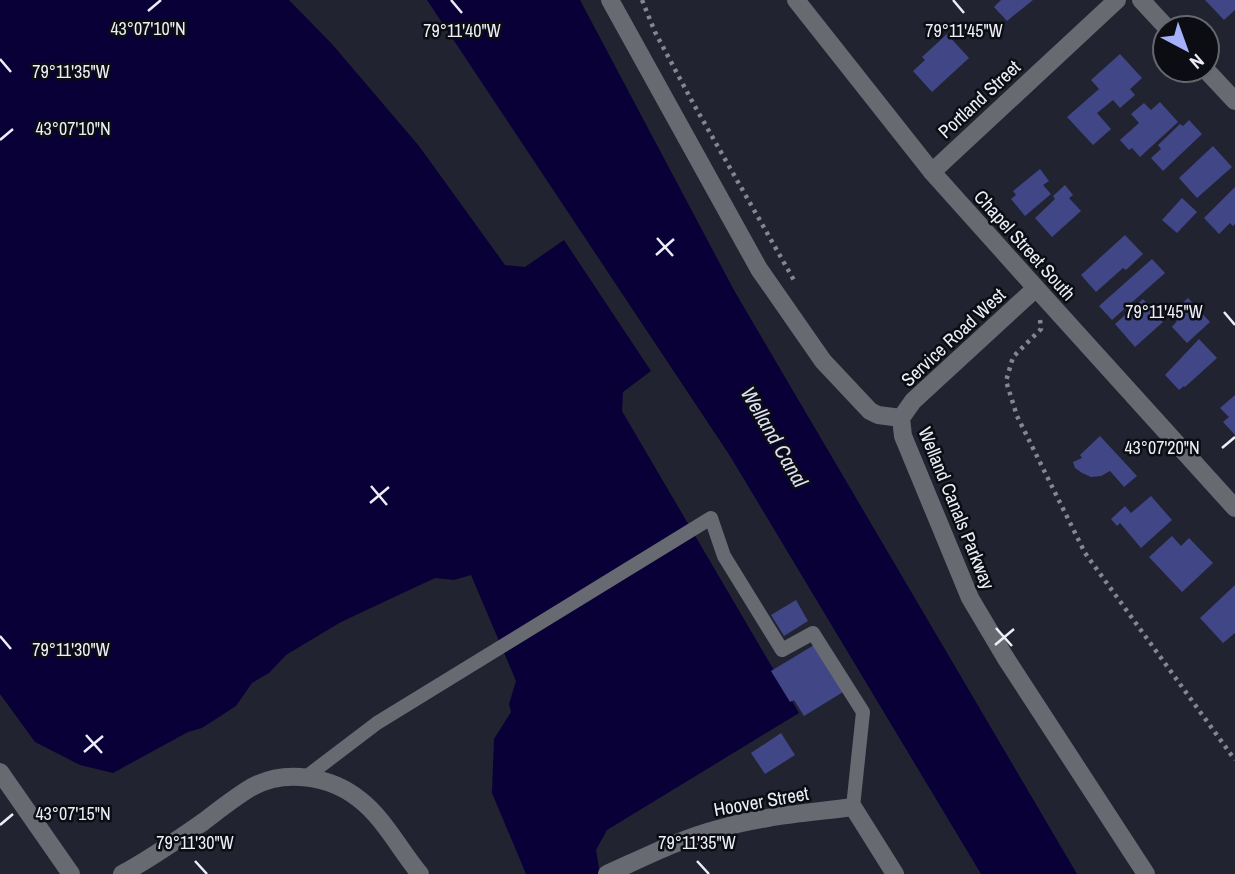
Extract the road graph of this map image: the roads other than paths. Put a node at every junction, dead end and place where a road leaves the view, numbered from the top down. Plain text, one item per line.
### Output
1 (610, 0) edge
2 (796, 0) edge
3 (1117, 0) edge
4 (1141, 0) edge
5 (1154, 14) edge
6 (1219, 84) edge
7 (1235, 101) edge
8 (932, 172) junction
9 (1036, 288) junction
10 (901, 418) junction
11 (1235, 508) edge
12 (0, 772) edge
13 (306, 777) junction
14 (852, 807) junction
15 (612, 872) edge
16 (71, 874) edge
17 (122, 874) edge
18 (420, 874) edge
19 (895, 874) edge
20 (1146, 874) edge

1 - 10 street, Welland Canals Parkway
2 - 8 street, Chapel Street South
3 - 8 street, Portland Street
4 - 5 street
6 - 7 street
8 - 9 street, Chapel Street South
9 - 10 street, Service Road West
9 - 11 street, Chapel Street South
10 - 20 street, Welland Canals Parkway
12 - 16 street
13 - 14 lane
13 - 17 street
13 - 18 street
14 - 15 street, Hoover Street
14 - 19 street

